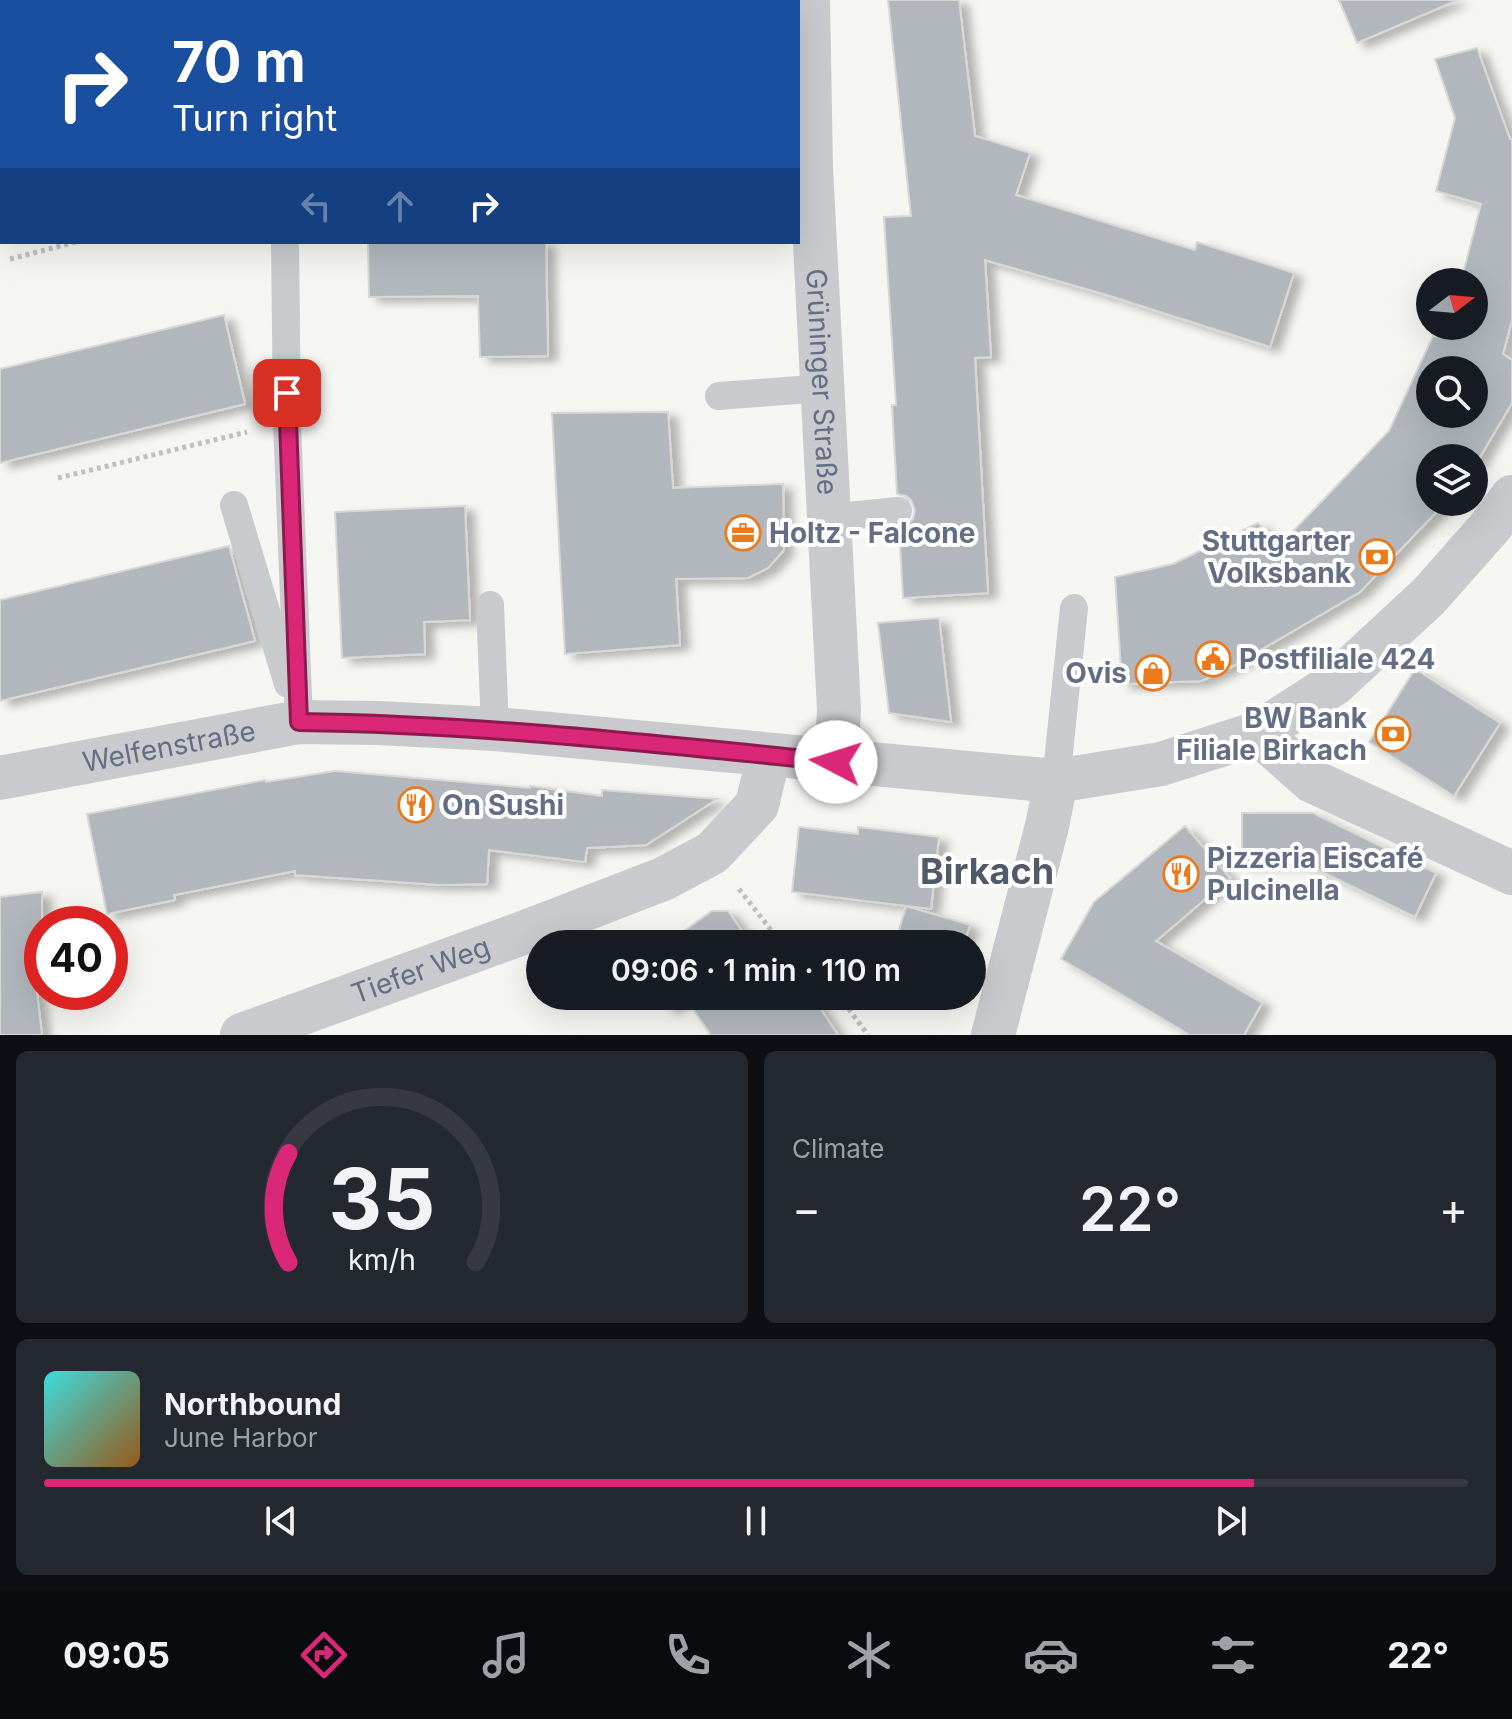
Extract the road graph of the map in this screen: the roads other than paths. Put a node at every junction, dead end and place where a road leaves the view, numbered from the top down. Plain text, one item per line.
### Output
1 (808, 0) edge
2 (285, 244) edge
3 (823, 388) junction
4 (719, 396) dead end
5 (1512, 497) edge
6 (234, 505) dead end
7 (898, 511) dead end
8 (828, 518) junction
9 (490, 605) dead end
10 (1074, 608) dead end
11 (299, 722) junction
12 (495, 729) junction
13 (1258, 733) junction
14 (769, 755) junction
15 (836, 762) junction
16 (0, 778) edge
17 (1056, 781) junction
18 (1512, 873) edge
19 (242, 1035) edge
20 (993, 1035) edge

1 - 3 street, Grüninger Straße
2 - 11 lane
3 - 4 lane
3 - 8 street, Grüninger Straße
5 - 13 street, Welfenstraße
6 - 11 lane
7 - 8 lane
8 - 15 street, Grüninger Straße
9 - 12 lane
10 - 17 lane
11 - 12 street, Welfenstraße
11 - 16 street, Welfenstraße
12 - 14 street, Welfenstraße
13 - 17 street, Welfenstraße
13 - 18 street
14 - 15 street, Welfenstraße
14 - 19 street, Tiefer Weg
15 - 17 street, Welfenstraße
17 - 20 street

